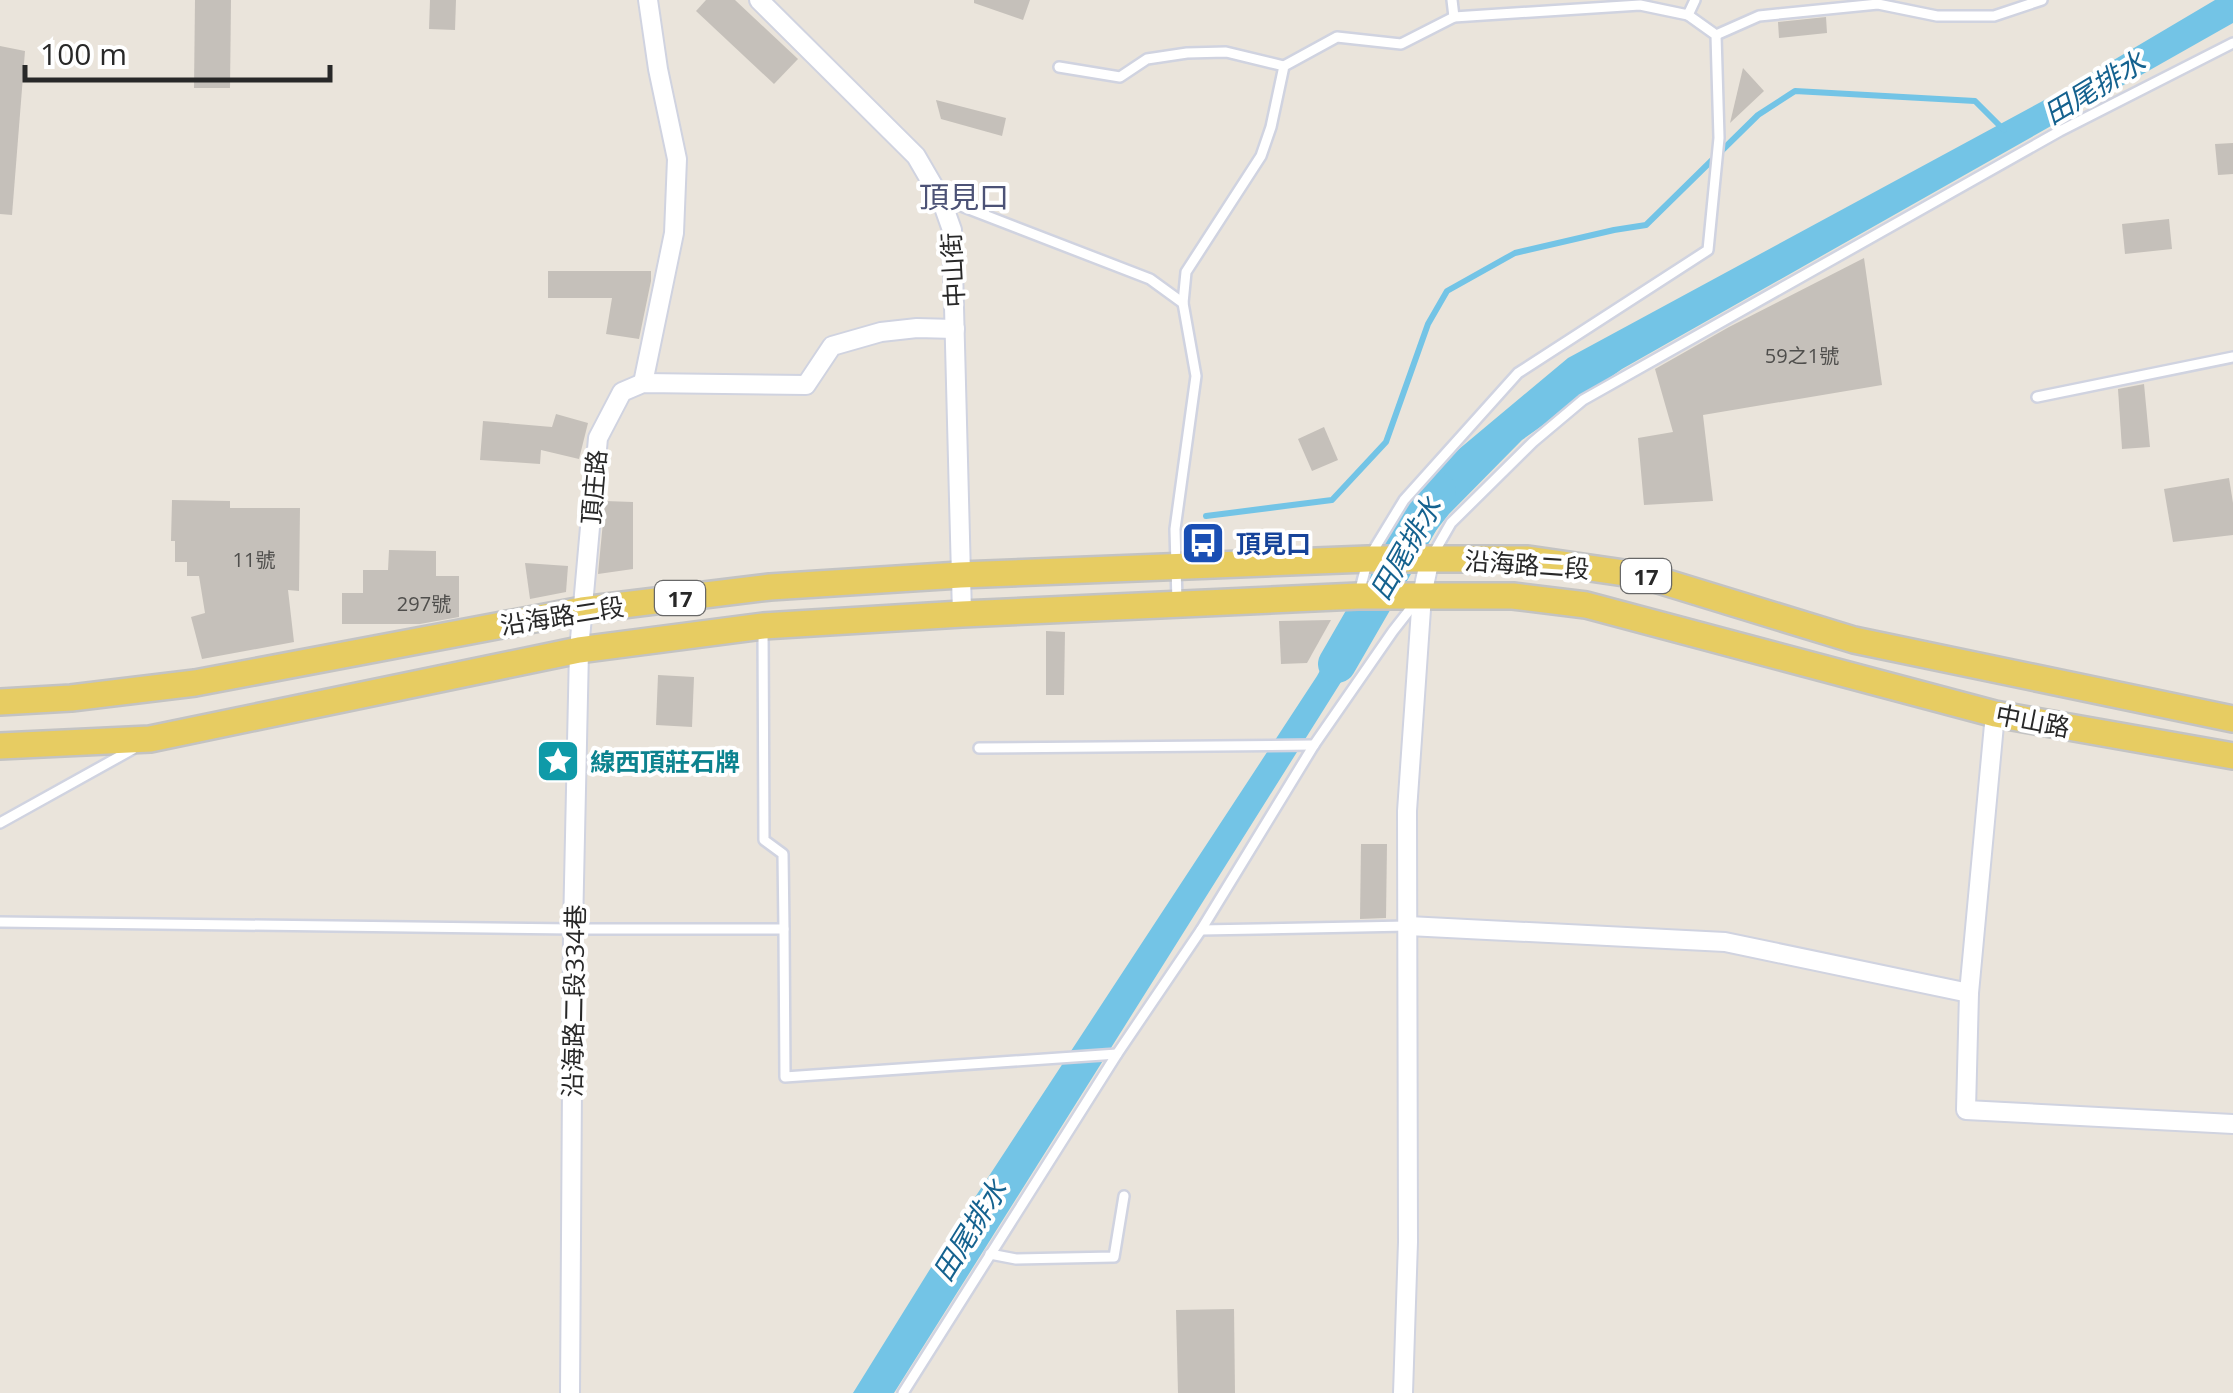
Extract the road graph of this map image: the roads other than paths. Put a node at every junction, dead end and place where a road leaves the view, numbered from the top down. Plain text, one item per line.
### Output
1 (648, 0) edge
2 (759, 0) edge
3 (1452, 0) edge
4 (1695, 0) edge
5 (2042, 0) edge
6 (1688, 16) junction
7 (1454, 17) junction
8 (1716, 36) junction
9 (2233, 43) edge
10 (1284, 66) junction
11 (1059, 67) dead end
12 (941, 198) junction
13 (1183, 303) junction
14 (955, 329) junction
15 (2233, 358) edge
16 (642, 384) junction
17 (2037, 397) dead end
18 (1368, 558) junction
19 (1430, 558) junction
20 (1175, 568) junction
21 (960, 576) junction
22 (1422, 595) junction
23 (1358, 596) junction
24 (1177, 605) junction
25 (582, 610) junction
26 (962, 614) junction
27 (763, 626) junction
28 (1854, 640) joint
29 (579, 650) junction
30 (1836, 672) joint
31 (0, 702) edge
32 (1995, 714) junction
33 (2233, 719) edge
34 (150, 739) junction
35 (1314, 745) junction
36 (0, 746) edge
37 (980, 748) dead end
38 (2233, 756) edge
39 (0, 823) edge
40 (0, 922) edge
41 (1408, 926) junction
42 (573, 929) junction
43 (784, 929) junction
44 (1202, 930) junction
45 (1969, 993) junction
46 (1116, 1054) junction
47 (2233, 1124) edge
48 (1124, 1196) dead end
49 (990, 1254) junction
50 (570, 1393) edge
51 (903, 1393) edge
52 (1403, 1393) edge

1 - 16 street
2 - 12 street, 中山街
3 - 7 lane
4 - 6 lane
5 - 8 lane
6 - 7 lane
6 - 8 lane
7 - 10 lane
8 - 18 lane
9 - 19 lane
10 - 11 lane
10 - 13 lane
12 - 13 lane
12 - 14 street, 中山街
13 - 20 lane
14 - 16 street
14 - 21 street, 中山街
15 - 17 lane
16 - 25 street, 頂庄路
18 - 19 main road, 17
18 - 20 main road, 沿海路二段 / 17
18 - 23 lane
19 - 22 street
19 - 28 main road, 沿海路二段 / 17
20 - 21 main road, 沿海路二段 / 17
20 - 24 lane
21 - 25 main road, 沿海路二段 / 17
21 - 26 street, 中山街
22 - 23 main road, 17
22 - 30 main road, 沿海路二段 / 17
22 - 35 lane
22 - 41 street
23 - 24 main road, 沿海路二段 / 17
24 - 26 main road, 沿海路二段 / 17
25 - 29 street, 沿海路二段334巷
25 - 31 main road, 沿海路二段 / 17
26 - 27 main road, 沿海路二段 / 17
27 - 29 main road, 沿海路二段 / 17
27 - 43 lane
28 - 33 main road, 中山路 / 17
29 - 34 main road, 沿海路二段 / 17
29 - 42 street, 沿海路二段334巷
30 - 32 main road, 中山路 / 17
32 - 38 main road, 中山路 / 17
32 - 45 street
34 - 36 main road, 沿海路二段 / 17
34 - 39 lane
35 - 37 lane
35 - 44 lane
40 - 42 lane
41 - 44 lane
41 - 45 street
41 - 52 street
42 - 43 lane
42 - 50 street, 沿海路二段334巷
43 - 46 lane
44 - 46 lane
45 - 47 street
46 - 49 lane
48 - 49 lane
49 - 51 lane

